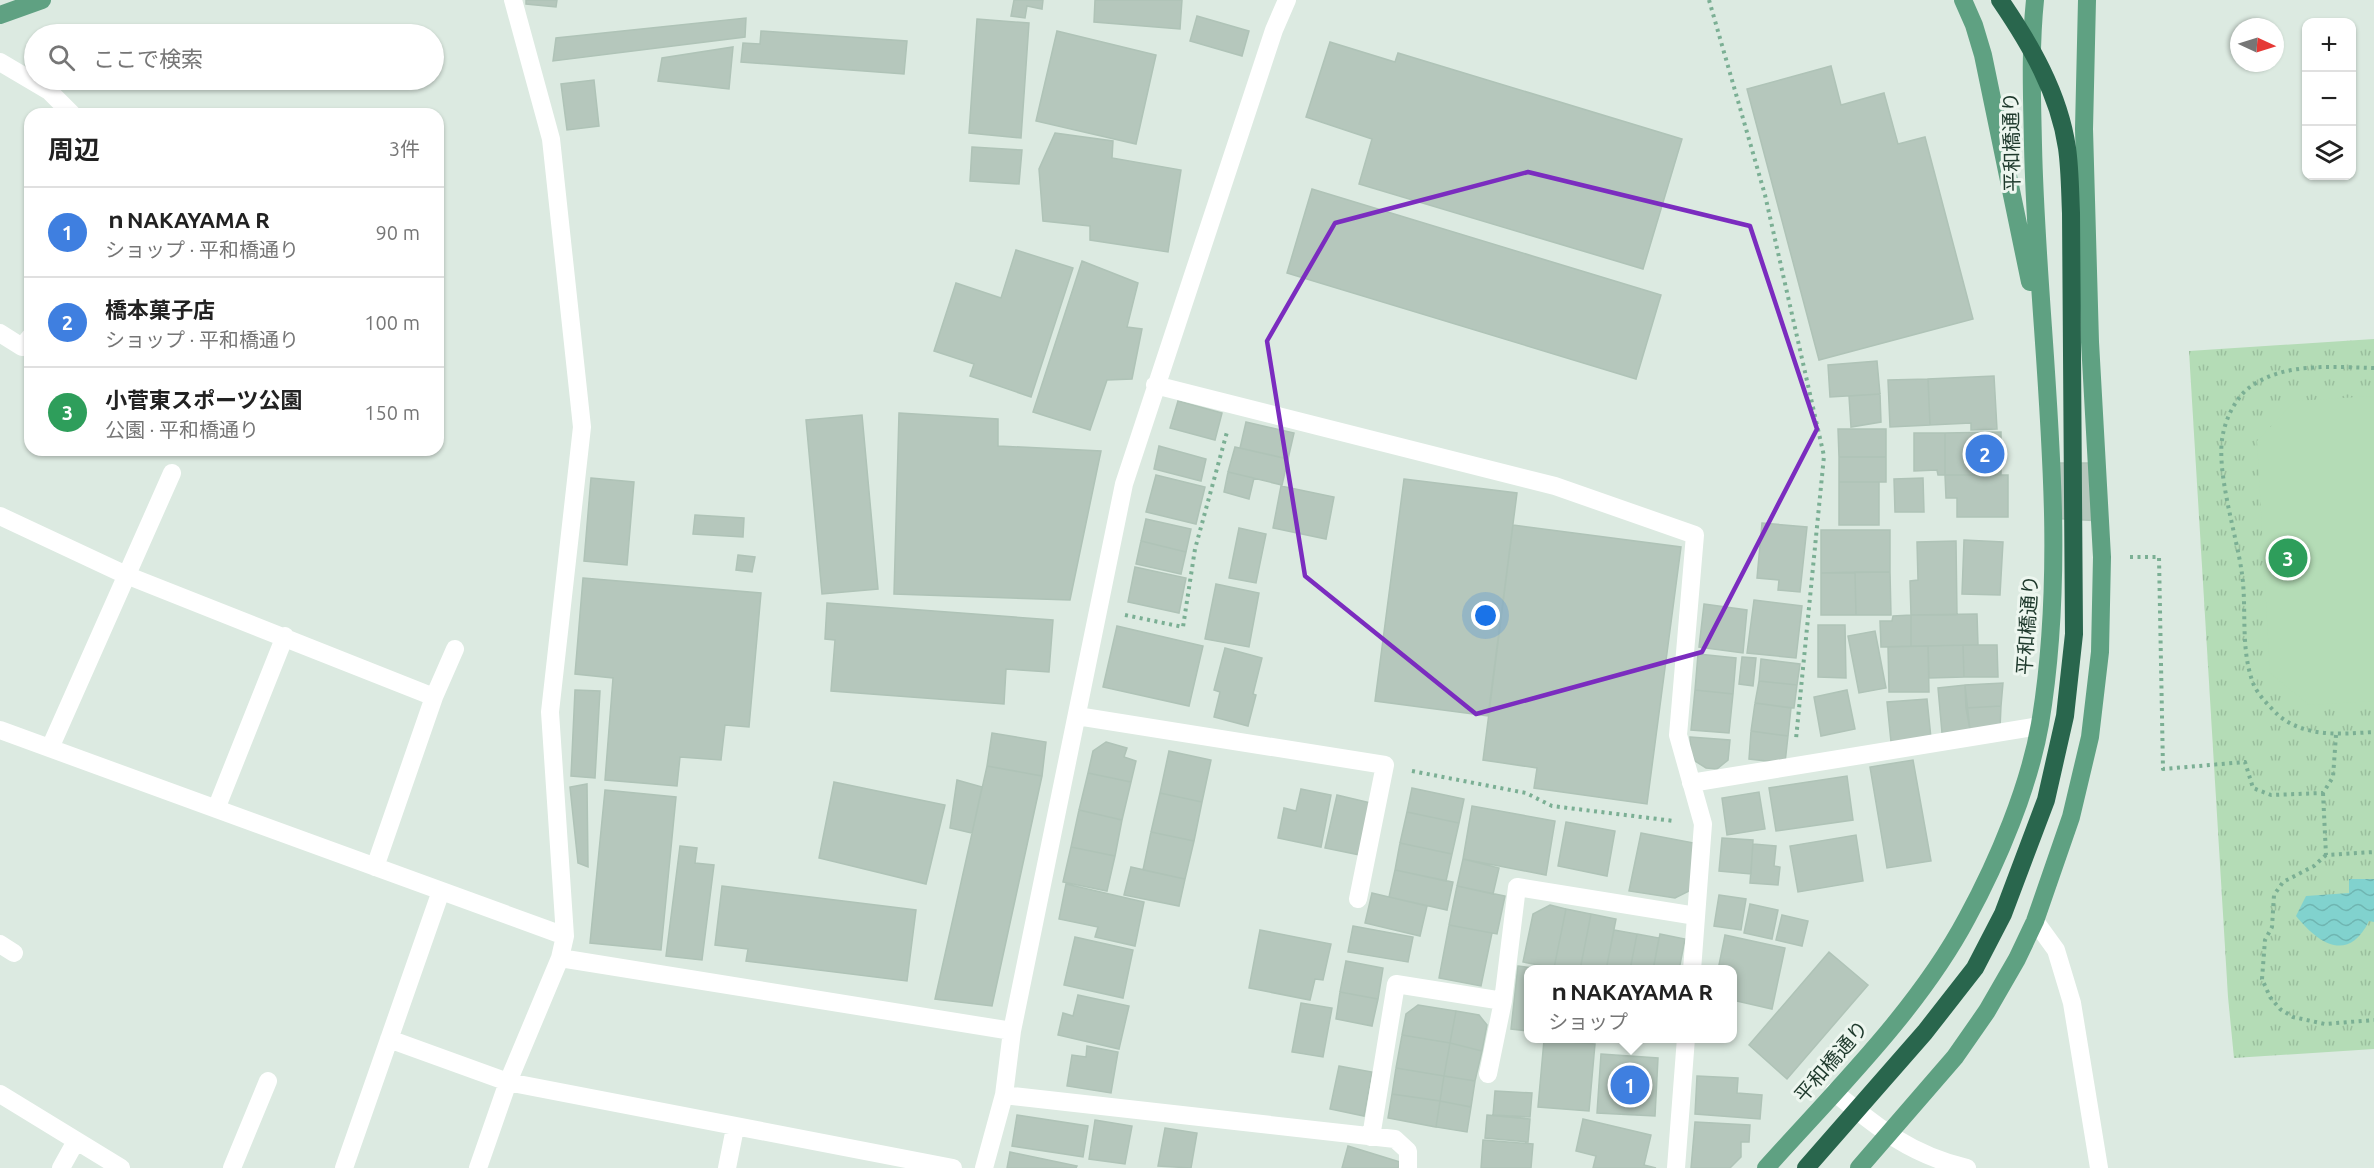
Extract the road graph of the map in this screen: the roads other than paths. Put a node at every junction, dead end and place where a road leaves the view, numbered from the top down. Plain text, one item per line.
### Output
1 (42, 0) edge
2 (513, 0) edge
3 (1287, 0) edge
4 (1963, 0) edge
5 (2000, 0) edge
6 (2035, 0) edge
7 (2087, 0) edge
8 (0, 15) edge
9 (0, 62) edge
10 (24, 76) edge
11 (47, 90) edge
12 (66, 108) edge
13 (0, 333) edge
14 (24, 344) edge
15 (2043, 346) junction
16 (1155, 385) junction
17 (172, 473) dead end
18 (0, 516) edge
19 (126, 575) junction
20 (285, 636) junction
21 (455, 649) dead end
22 (434, 697) junction
23 (1077, 716) junction
24 (2039, 726) junction
25 (0, 730) edge
26 (50, 748) junction
27 (1691, 783) junction
28 (216, 809) junction
29 (375, 867) junction
30 (441, 891) junction
31 (1358, 899) dead end
32 (1696, 916) junction
33 (2035, 921) junction
34 (565, 936) junction
35 (560, 958) junction
36 (1692, 965) edge
37 (1503, 1001) junction
38 (1012, 1031) junction
39 (389, 1039) junction
40 (1685, 1043) edge
41 (1488, 1074) dead end
42 (268, 1081) dead end
43 (508, 1082) junction
44 (1834, 1092) junction
45 (0, 1094) edge
46 (1004, 1095) junction
47 (735, 1128) junction
48 (1888, 1135) junction
49 (1371, 1137) junction
50 (76, 1141) junction
51 (866, 1161) edge
52 (61, 1168) edge
53 (121, 1168) edge
54 (232, 1168) edge
55 (345, 1168) edge
56 (478, 1168) edge
57 (727, 1168) edge
58 (953, 1168) edge
59 (984, 1168) edge
60 (1408, 1168) edge
61 (1676, 1168) edge
62 (1766, 1168) edge
63 (1806, 1168) edge
64 (1859, 1168) edge
65 (1967, 1168) edge
66 (2099, 1168) edge

1 - 8 main road
2 - 34 street
3 - 16 street
4 - 15 main road
5 - 63 highway
6 - 15 main road, 平和橋通り
7 - 33 main road
9 - 10 street
11 - 12 street
13 - 14 street
15 - 24 main road, 平和橋通り
16 - 23 street
16 - 27 street
17 - 19 street
18 - 19 street
19 - 20 street
19 - 26 street
20 - 22 street
20 - 28 street
21 - 22 street
22 - 29 street
23 - 31 street
23 - 38 street
24 - 27 street
24 - 44 main road, 平和橋通り
25 - 26 street
26 - 28 street
27 - 32 street
28 - 29 street
29 - 30 street
30 - 34 street
30 - 39 street
32 - 36 street
32 - 37 street
33 - 48 main road
33 - 66 street
34 - 35 street
35 - 38 street
35 - 43 street
37 - 41 street
37 - 49 street
38 - 46 street
39 - 43 street
39 - 55 street
40 - 61 street
42 - 54 street
43 - 47 street
43 - 56 street
44 - 48 street
44 - 62 main road, 平和橋通り
45 - 50 street
46 - 49 street
46 - 59 street
47 - 51 street
47 - 57 street
48 - 64 main road
48 - 65 street
49 - 60 street
50 - 52 street
50 - 53 street
51 - 58 street

